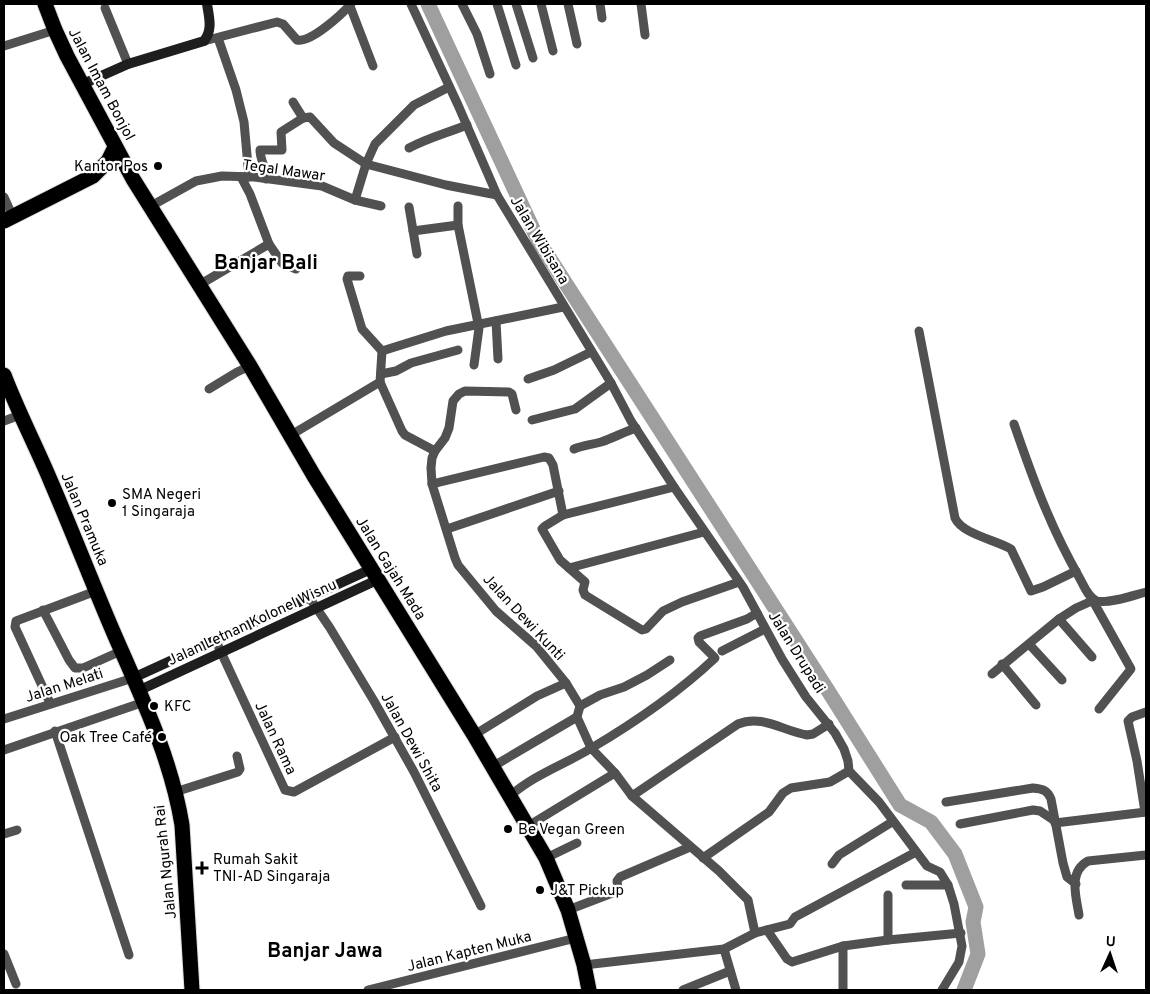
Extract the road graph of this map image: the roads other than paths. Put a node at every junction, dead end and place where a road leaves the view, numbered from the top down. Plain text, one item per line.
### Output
1 (45, 4) edge
2 (207, 4) edge
3 (411, 4) edge
4 (462, 4) edge
5 (498, 4) edge
6 (516, 4) edge
7 (541, 4) edge
8 (568, 4) edge
9 (600, 4) edge
10 (640, 4) edge
11 (351, 5) edge
12 (105, 8) dead end
13 (602, 18) dead end
14 (55, 30) junction
15 (645, 35) dead end
16 (218, 38) junction
17 (204, 41) junction
18 (577, 44) dead end
19 (4, 46) edge
20 (554, 51) dead end
21 (533, 58) dead end
22 (128, 64) junction
23 (516, 65) dead end
24 (373, 66) dead end
25 (490, 74) dead end
26 (83, 84) junction
27 (449, 87) junction
28 (293, 102) dead end
29 (303, 118) junction
30 (467, 125) junction
31 (115, 146) junction
32 (409, 148) dead end
33 (366, 164) junction
34 (93, 176) junction
35 (245, 177) junction
36 (133, 178) junction
37 (266, 179) junction
38 (497, 195) junction
39 (4, 197) edge
40 (355, 200) junction
41 (151, 206) junction
42 (381, 206) dead end
43 (458, 206) dead end
44 (409, 207) dead end
45 (8, 219) edge
46 (458, 225) junction
47 (413, 231) junction
48 (269, 244) junction
49 (417, 254) dead end
50 (296, 269) dead end
51 (360, 276) dead end
52 (199, 285) junction
53 (563, 307) junction
54 (496, 321) junction
55 (477, 324) junction
56 (919, 331) dead end
57 (458, 350) dead end
58 (382, 352) junction
59 (592, 352) junction
60 (498, 359) dead end
61 (474, 365) dead end
62 (250, 366) junction
63 (4, 375) edge
64 (381, 378) junction
65 (528, 379) dead end
66 (611, 384) junction
67 (209, 389) dead end
68 (516, 410) dead end
69 (20, 415) junction
70 (532, 420) dead end
71 (4, 421) edge
72 (1014, 424) dead end
73 (636, 428) junction
74 (291, 435) junction
75 (574, 449) dead end
76 (435, 451) junction
77 (432, 484) junction
78 (674, 487) junction
79 (559, 491) junction
80 (564, 515) junction
81 (447, 529) junction
82 (704, 532) junction
83 (569, 568) junction
84 (1076, 571) junction
85 (374, 575) junction
86 (739, 582) junction
87 (96, 591) junction
88 (1146, 592) edge
89 (309, 597) junction
90 (1094, 600) junction
91 (316, 609) junction
92 (43, 610) junction
93 (757, 613) junction
94 (1059, 619) junction
95 (765, 629) junction
96 (215, 639) junction
97 (1029, 644) junction
98 (121, 651) junction
99 (722, 651) dead end
100 (221, 653) junction
101 (1092, 657) dead end
102 (670, 660) dead end
103 (1002, 664) junction
104 (992, 674) dead end
105 (1062, 680) dead end
106 (566, 683) junction
107 (139, 690) junction
108 (50, 703) junction
109 (1036, 705) dead end
110 (580, 706) junction
111 (1099, 709) dead end
112 (1146, 712) edge
113 (577, 717) junction
114 (4, 719) edge
115 (829, 724) junction
116 (55, 732) junction
117 (474, 734) junction
118 (394, 737) junction
119 (591, 748) junction
120 (4, 750) edge
121 (237, 756) dead end
122 (492, 767) junction
123 (849, 771) junction
124 (615, 773) junction
125 (175, 792) junction
126 (510, 796) junction
127 (632, 796) junction
128 (946, 802) dead end
129 (1146, 812) edge
130 (892, 822) junction
131 (1055, 822) junction
132 (960, 824) dead end
133 (528, 826) junction
134 (17, 830) dead end
135 (4, 834) edge
136 (577, 843) dead end
137 (690, 846) junction
138 (916, 852) junction
139 (1146, 855) edge
140 (546, 858) junction
141 (703, 858) junction
142 (832, 864) dead end
143 (1076, 884) junction
144 (906, 885) dead end
145 (948, 885) junction
146 (888, 895) dead end
147 (480, 906) dead end
148 (568, 910) junction
149 (1079, 915) dead end
150 (767, 930) junction
151 (755, 933) junction
152 (960, 933) junction
153 (576, 938) junction
154 (888, 940) junction
155 (843, 946) junction
156 (724, 949) junction
157 (4, 954) edge
158 (129, 955) dead end
159 (584, 965) junction
160 (730, 971) junction
161 (16, 984) dead end
162 (192, 990) edge
163 (368, 990) edge
164 (589, 990) edge
165 (684, 990) edge
166 (736, 990) edge
167 (843, 990) edge
168 (942, 990) edge

1 - 14 highway, Jalan Imam Bonjol
2 - 17 street
3 - 27 street, Jalan Wibisana
4 - 25 street
5 - 23 street
6 - 21 street
7 - 20 street
8 - 18 street
9 - 13 street
10 - 15 street
11 - 16 street
11 - 24 street
12 - 22 street
14 - 19 street
14 - 26 highway, Jalan Imam Bonjol
16 - 17 street
16 - 35 street
17 - 22 street
22 - 26 street
26 - 31 highway, Jalan Imam Bonjol
27 - 30 street, Jalan Wibisana
27 - 33 street
28 - 29 street
29 - 33 street
29 - 37 street
30 - 32 street
30 - 38 street, Jalan Wibisana
31 - 34 highway
31 - 36 highway, Jalan Imam Bonjol
33 - 38 street
33 - 40 street
34 - 36 highway
34 - 45 highway
35 - 37 street, Tegal Mawar
35 - 41 street, Tegal Mawar
35 - 48 street
36 - 41 highway, Jalan Gajah Mada
37 - 40 street, Tegal Mawar
38 - 53 street, Jalan Wibisana
39 - 45 street
40 - 42 street, Tegal Mawar
41 - 52 highway, Jalan Gajah Mada
43 - 46 street
44 - 47 street
46 - 47 street
46 - 55 street
47 - 49 street
48 - 50 street
48 - 52 street
51 - 58 street
52 - 62 highway, Jalan Gajah Mada
53 - 54 street, Jalan Wibisana
53 - 59 street, Jalan Drupadi
54 - 55 street, Jalan Wibisana
54 - 60 street
55 - 58 street, Jalan Wibisana
55 - 61 street
56 - 84 street
57 - 64 street
58 - 64 street
59 - 65 street
59 - 66 street, Jalan Drupadi
62 - 67 street
62 - 74 highway, Jalan Gajah Mada
63 - 69 highway, Jalan Pramuka
64 - 74 street
64 - 76 street
66 - 70 street
66 - 73 street, Jalan Drupadi
68 - 76 street
69 - 71 street
69 - 87 highway, Jalan Pramuka
72 - 84 street
73 - 75 street
73 - 78 street, Jalan Drupadi
74 - 85 highway, Jalan Gajah Mada
76 - 77 street, Jalan Dewi Kunti
77 - 79 street
77 - 81 street, Jalan Dewi Kunti
78 - 80 street
78 - 82 street, Jalan Drupadi
79 - 80 street
79 - 81 street
80 - 83 street
81 - 106 street, Jalan Dewi Kunti
82 - 83 street
82 - 86 street, Jalan Drupadi
83 - 86 street
84 - 90 street
85 - 89 street, Jalan Letnan Kolonel Wisnu
85 - 91 street, Jalan Letnan Kolonel Wisnu
85 - 117 highway, Jalan Gajah Mada
86 - 93 street, Jalan Drupadi
87 - 92 street
87 - 98 highway, Jalan Pramuka
88 - 90 street
89 - 91 street, Jalan Dewi Shita
89 - 96 street, Jalan Letnan Kolonel Wisnu
90 - 94 street
90 - 111 street
91 - 100 street, Jalan Letnan Kolonel Wisnu
91 - 118 street, Jalan Dewi Shita
92 - 98 street
92 - 108 street
93 - 95 street, Jalan Drupadi
93 - 119 street
94 - 97 street
94 - 101 street
95 - 99 street
95 - 115 street, Jalan Drupadi
96 - 100 street, Jalan Rama
96 - 107 street, Jalan Letnan Kolonel Wisnu
97 - 103 street
97 - 105 street
98 - 107 highway, Jalan Pramuka
100 - 107 street, Jalan Letnan Kolonel Wisnu
100 - 118 street, Jalan Rama
102 - 110 street
103 - 104 street
103 - 109 street
106 - 110 street, Jalan Dewi Kunti
106 - 117 street
107 - 108 street, Jalan Melati
107 - 116 street
107 - 125 highway, Jalan Ngurah Rai
108 - 114 street, Jalan Melati
110 - 113 street
112 - 129 street
113 - 119 street
113 - 122 street
115 - 123 street, Jalan Drupadi
115 - 127 street
116 - 120 street
116 - 158 street
117 - 122 highway, Jalan Gajah Mada
118 - 147 street, Jalan Dewi Shita
119 - 124 street
119 - 126 street
121 - 125 street
122 - 126 highway, Jalan Gajah Mada
123 - 130 street, Jalan Drupadi
123 - 141 street
124 - 127 street
124 - 133 street
125 - 162 highway, Jalan Ngurah Rai
126 - 133 highway, Jalan Gajah Mada
127 - 137 street
128 - 131 street
129 - 131 street
130 - 138 street, Jalan Drupadi
130 - 142 street
131 - 132 street
131 - 143 street
133 - 140 highway, Jalan Gajah Mada
134 - 135 street
136 - 140 street
137 - 141 street
137 - 148 street
138 - 145 street, Jalan Drupadi
138 - 150 street
139 - 143 street
140 - 148 highway, Jalan Gajah Mada
141 - 151 street
143 - 149 street
144 - 145 street
145 - 152 street, Jalan Drupadi
146 - 154 street
148 - 153 highway, Jalan Gajah Mada
150 - 151 street
150 - 155 street
151 - 156 street
152 - 154 street
152 - 168 street, Jalan Drupadi
153 - 159 highway, Jalan Gajah Mada
153 - 163 street, Jalan Kapten Muka
154 - 155 street
155 - 167 street
156 - 159 street
156 - 160 street
157 - 161 street
159 - 164 highway, Jalan Gajah Mada
160 - 165 street
160 - 166 street

